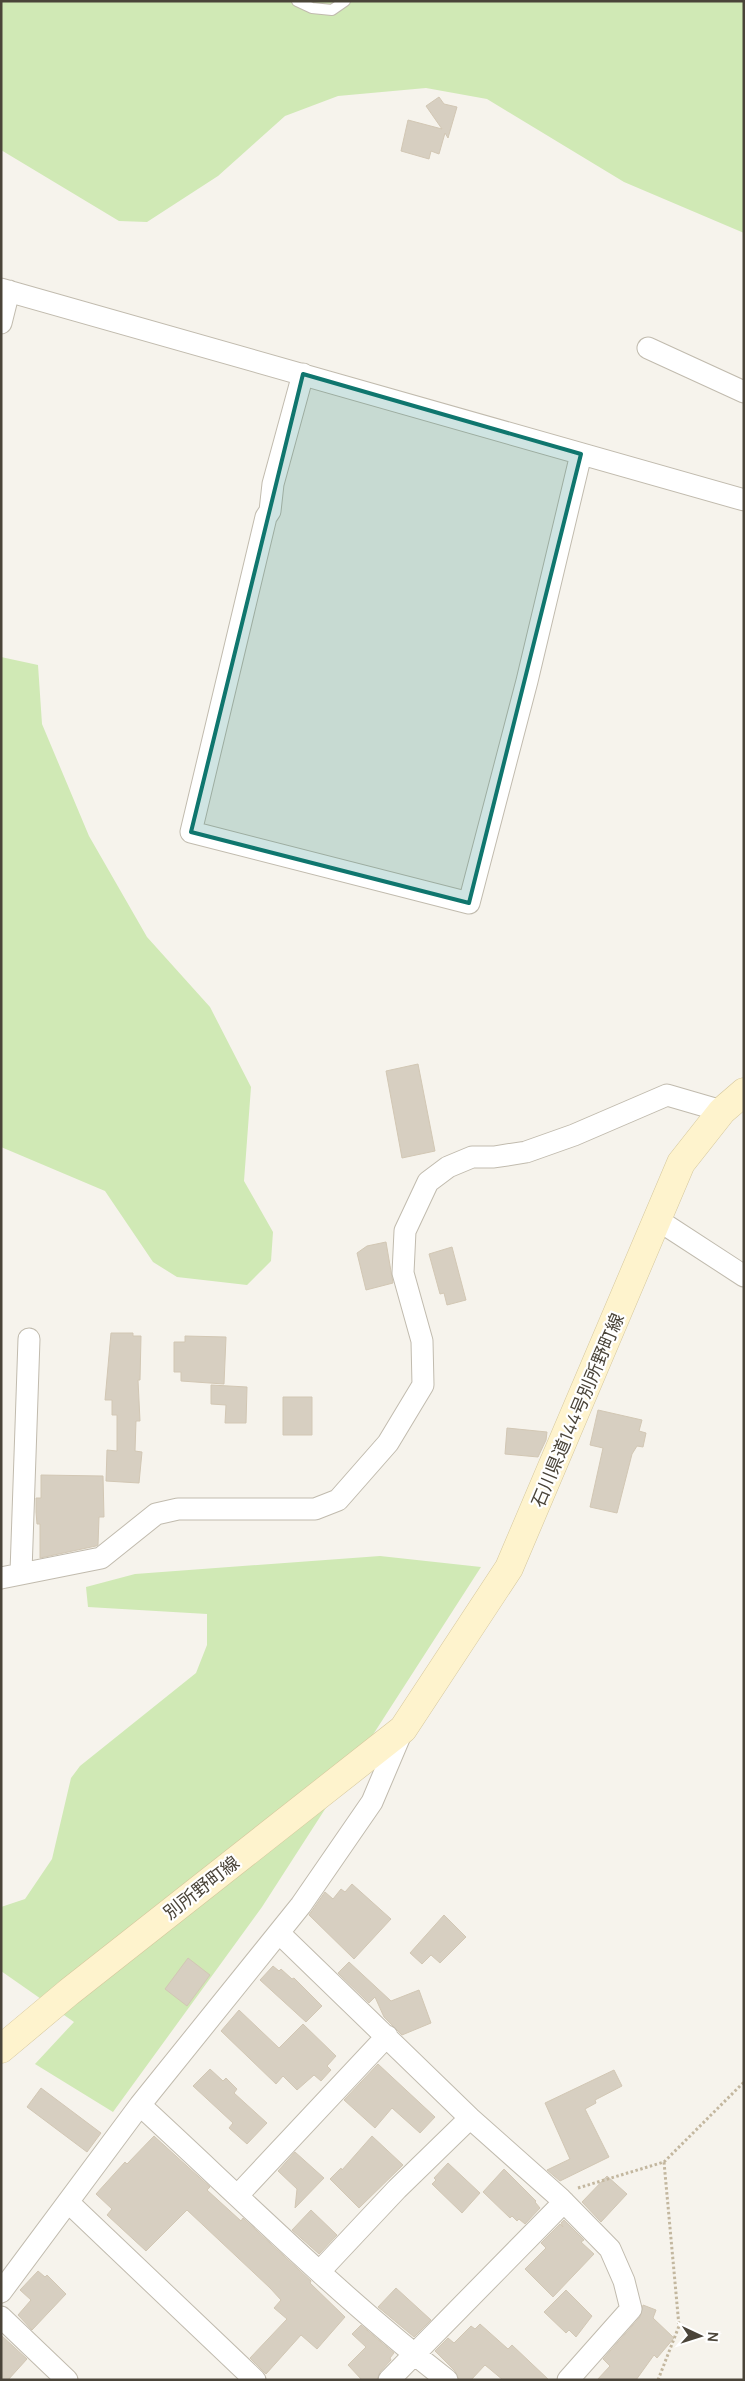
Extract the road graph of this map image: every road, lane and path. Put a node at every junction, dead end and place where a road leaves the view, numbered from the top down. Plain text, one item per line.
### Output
1 (297, 1) edge
2 (344, 1) edge
3 (5, 290) edge
4 (1, 323) edge
5 (648, 348) dead end
6 (303, 374) junction
7 (744, 392) edge
8 (581, 454) junction
9 (744, 500) edge
10 (744, 1092) edge
11 (722, 1111) junction
12 (658, 1220) junction
13 (744, 1276) edge
14 (29, 1339) dead end
15 (11, 1575) edge
16 (403, 1728) junction
17 (278, 1933) junction
18 (386, 2036) junction
19 (1, 2049) edge
20 (744, 2082) edge
21 (140, 2105) junction
22 (470, 2118) junction
23 (664, 2162) junction
24 (238, 2195) junction
25 (560, 2198) junction
26 (68, 2202) junction
27 (320, 2271) junction
28 (1, 2292) edge
29 (1, 2317) edge
30 (413, 2353) junction
31 (67, 2380) edge
32 (255, 2380) edge
33 (389, 2380) edge
34 (447, 2380) edge
35 (568, 2380) edge
36 (658, 2380) edge

1 - 2 lane
3 - 4 street
3 - 6 street
5 - 7 street
6 - 8 street
6 - 8 street
8 - 9 street
10 - 11 main road, 石川県道144号別所野町線
11 - 12 main road, 石川県道144号別所野町線
11 - 15 street
12 - 13 street
12 - 16 main road, 石川県道144号別所野町線
14 - 15 street
16 - 17 street
16 - 19 main road, 別所野町線
17 - 18 street
17 - 21 street
18 - 22 street
18 - 24 street
20 - 23 path
21 - 24 street
21 - 26 street
22 - 25 street
22 - 27 street
23 - 25 path
23 - 36 path
24 - 27 street
25 - 30 street
25 - 35 street
26 - 28 street
26 - 32 street
27 - 30 street
29 - 31 street
30 - 33 street
30 - 34 street

